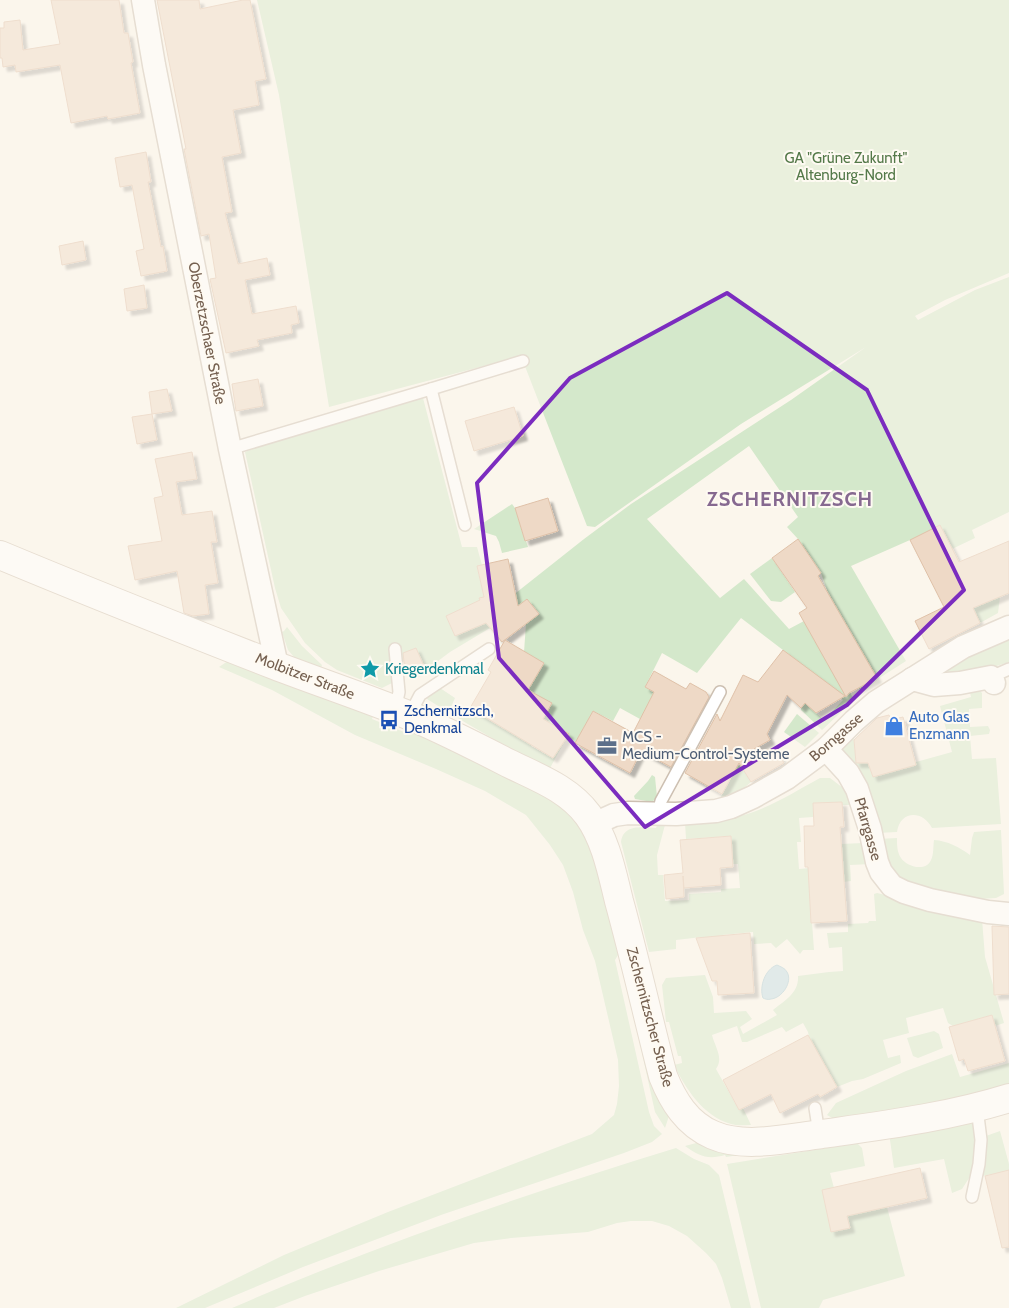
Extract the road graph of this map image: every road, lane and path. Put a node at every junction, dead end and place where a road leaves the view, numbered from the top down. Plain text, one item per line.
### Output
1 (143, 0) edge
2 (523, 361) dead end
3 (431, 389) junction
4 (230, 450) junction
5 (465, 525) dead end
6 (0, 555) edge
7 (1009, 616) edge
8 (1009, 627) edge
9 (982, 638) junction
10 (395, 649) dead end
11 (489, 650) dead end
12 (277, 666) junction
13 (998, 676) edge
14 (912, 679) junction
15 (720, 692) dead end
16 (402, 713) junction
17 (826, 749) junction
18 (658, 813) junction
19 (594, 824) junction
20 (1009, 914) edge
21 (1009, 1098) edge
22 (978, 1108) junction
23 (972, 1197) dead end

1 - 4 street, Oberzetzschaer Straße
2 - 3 lane
3 - 4 lane
3 - 5 lane
4 - 12 street, Oberzetzschaer Straße
6 - 12 street, Molbitzer Straße
7 - 9 lane
8 - 9 street, Borngasse
9 - 14 street, Borngasse
10 - 16 lane
11 - 16 lane
12 - 16 street, Molbitzer Straße
13 - 14 street
14 - 17 street, Borngasse
15 - 18 lane
16 - 19 street, Molbitzer Straße
17 - 18 street, Borngasse
17 - 20 street, Pfarrgasse
18 - 19 street, Borngasse
19 - 22 street, Zschernitzscher Straße
21 - 22 street, Zschernitzscher Straße
22 - 23 lane

